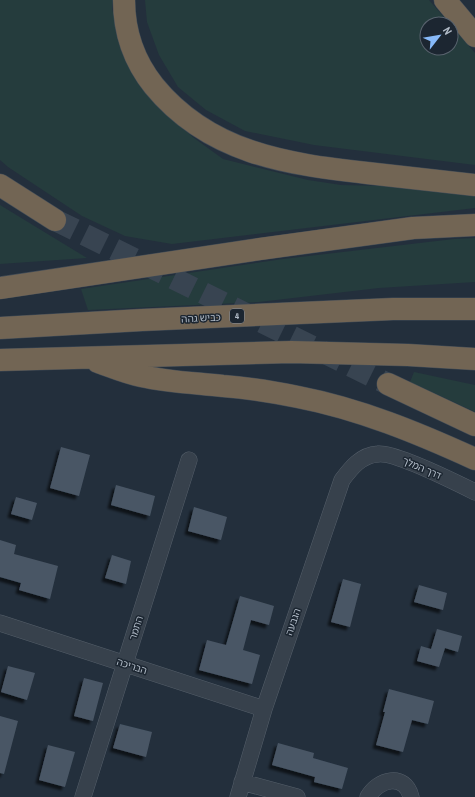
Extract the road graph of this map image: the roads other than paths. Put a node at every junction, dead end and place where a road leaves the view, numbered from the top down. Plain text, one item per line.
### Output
1 (124, 0) edge
2 (445, 0) edge
3 (475, 36) edge
4 (0, 185) edge
5 (475, 185) edge
6 (55, 220) tunnel mouth
7 (475, 225) edge
8 (0, 288) edge
9 (475, 309) edge
10 (0, 328) edge
11 (83, 358) junction
12 (475, 359) edge
13 (0, 360) edge
14 (388, 384) tunnel mouth
15 (475, 425) edge
16 (366, 457) joint
17 (475, 459) edge
18 (189, 460) dead end
19 (475, 492) edge
20 (0, 623) edge
21 (125, 663) junction
22 (264, 708) junction
23 (240, 790) edge
24 (83, 797) edge
25 (297, 797) edge
26 (368, 797) edge
27 (411, 797) edge

1 - 5 highway
2 - 3 highway
4 - 6 highway
7 - 8 highway
9 - 10 highway, כביש גהה / 4
11 - 12 highway
11 - 13 highway
11 - 17 highway
14 - 15 highway
16 - 19 street, דרך המלך
16 - 22 street, הגבעה
18 - 21 street, התמר
20 - 21 street, הבריכה
21 - 22 street, הבריכה
21 - 24 street, התמר
22 - 23 street, הגבעה
23 - 25 street
26 - 27 street

